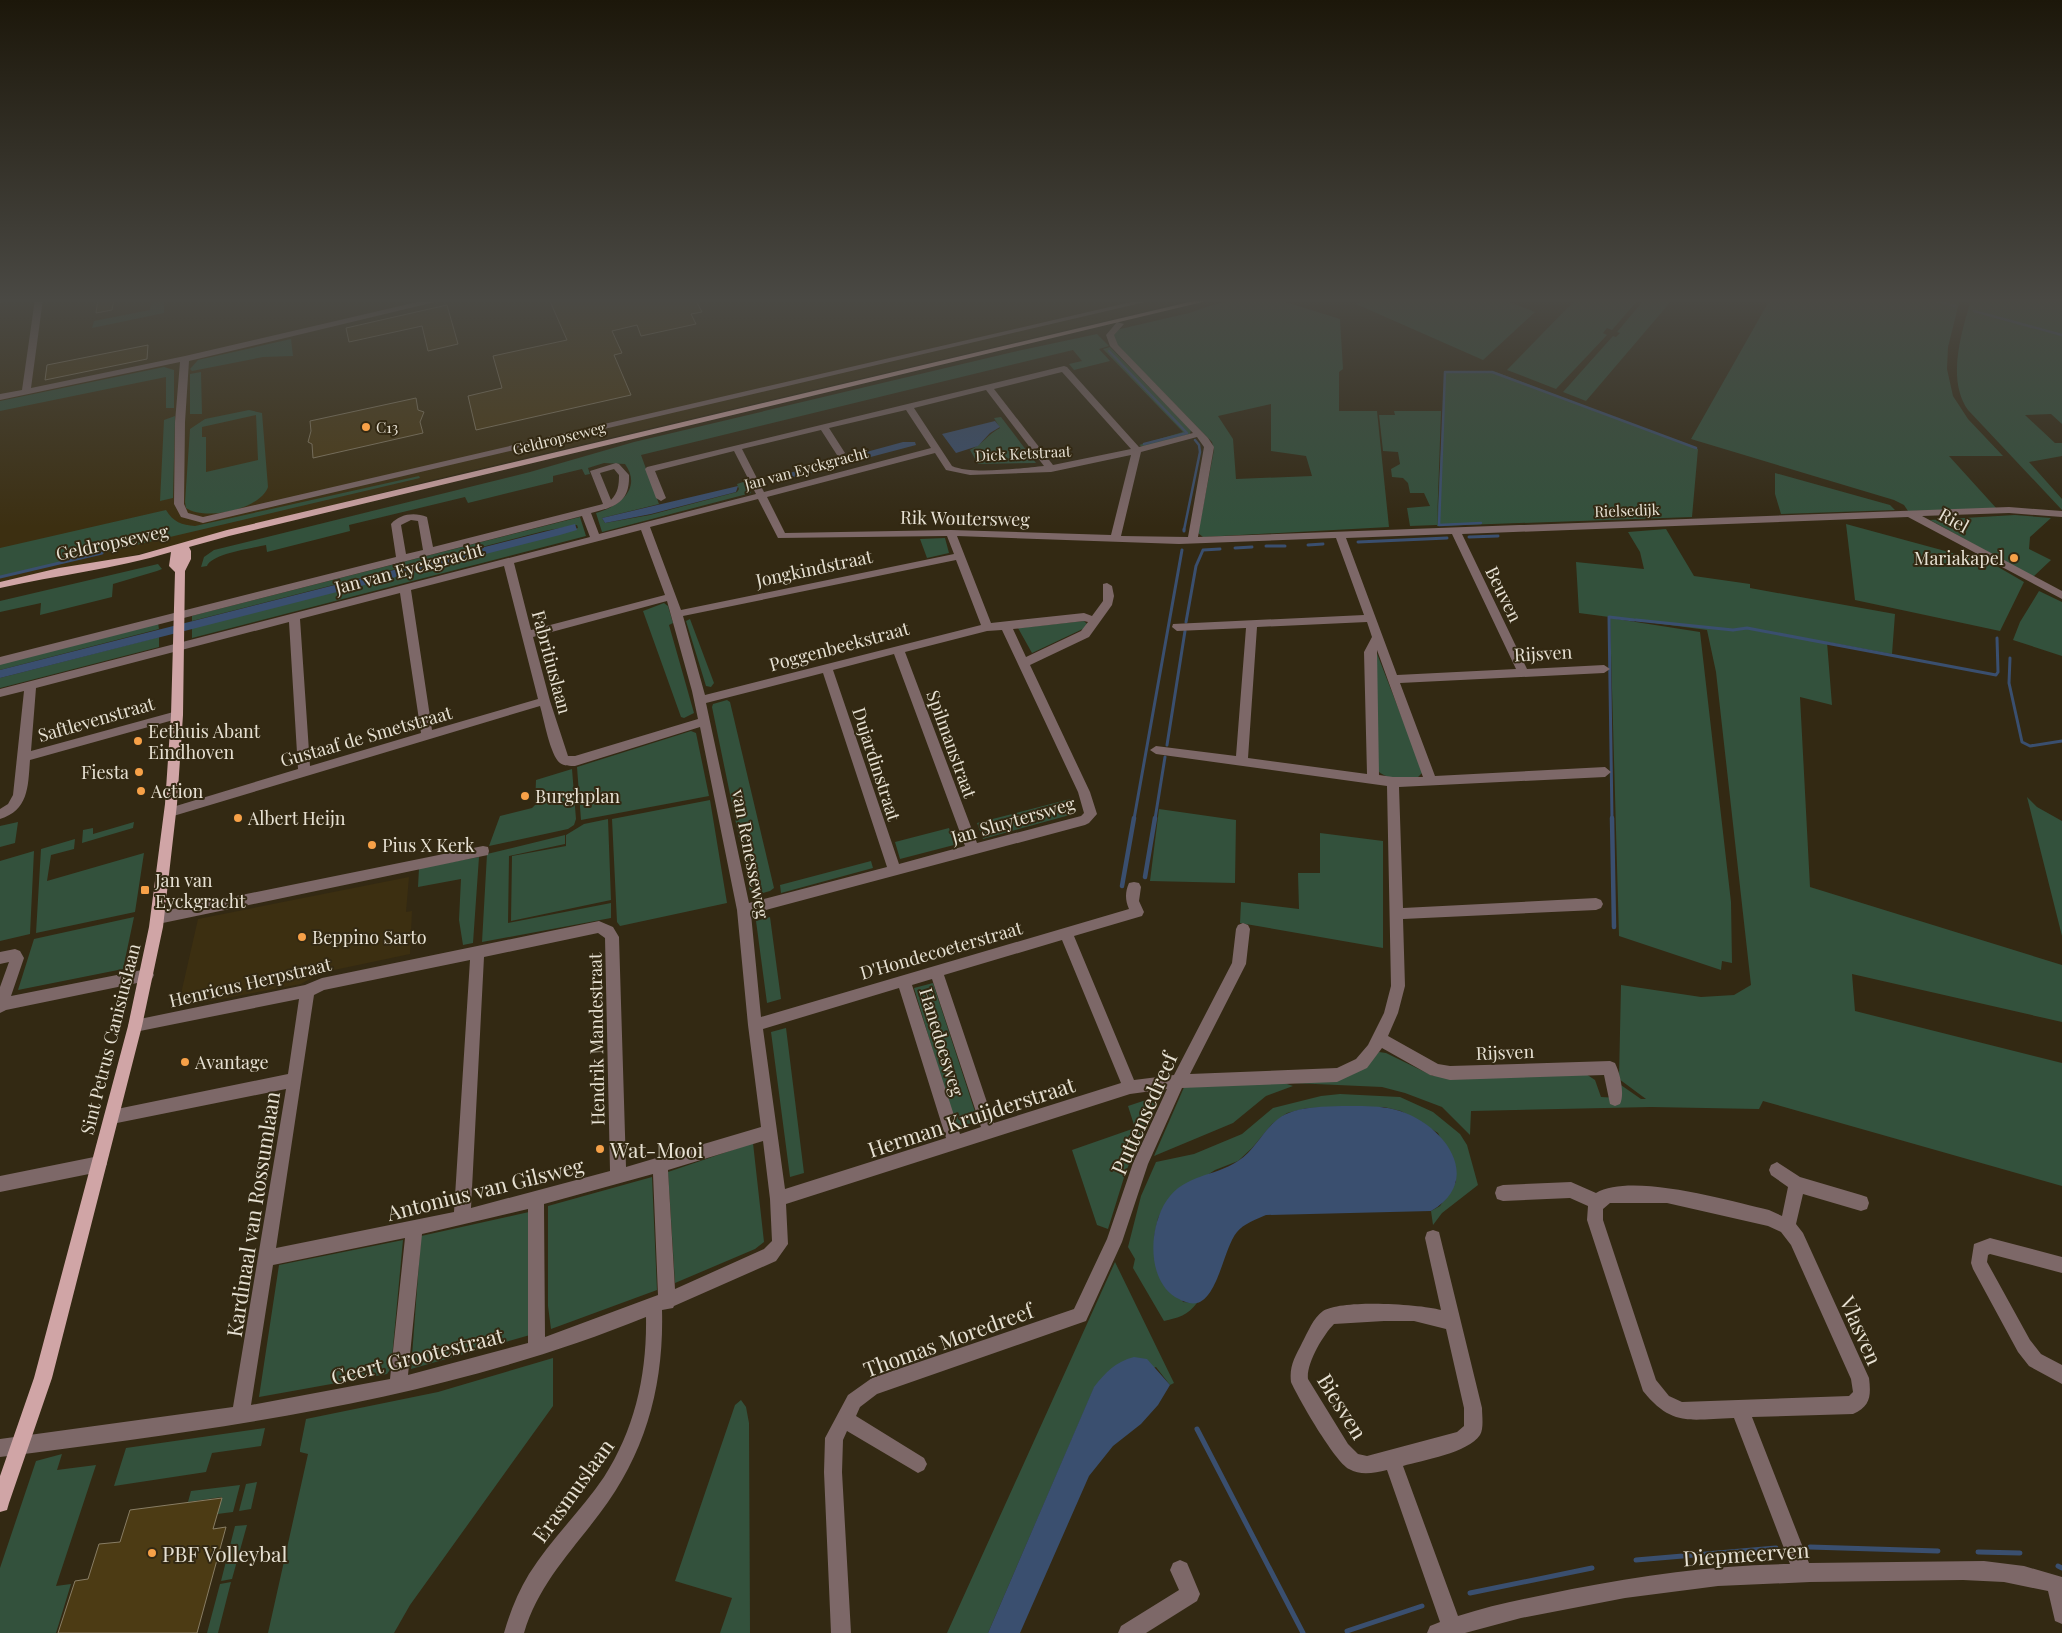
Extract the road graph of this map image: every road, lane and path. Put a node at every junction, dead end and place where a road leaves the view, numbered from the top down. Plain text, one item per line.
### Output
1 (28, 375) edge
2 (107, 375) edge
3 (178, 375) edge
4 (826, 375) edge
5 (890, 375) edge
6 (1039, 375) edge
7 (1069, 375) edge
8 (1142, 375) edge
9 (987, 386) junction
10 (26, 392) junction
11 (0, 397) edge
12 (908, 406) junction
13 (824, 427) junction
14 (1199, 434) junction
15 (737, 448) junction
16 (936, 450) junction
17 (1137, 451) junction
18 (840, 453) dead end
19 (1051, 469) junction
20 (761, 496) junction
21 (661, 498) dead end
22 (608, 506) dead end
23 (586, 513) junction
24 (1910, 514) junction
25 (2062, 514) edge
26 (644, 525) junction
27 (1455, 530) junction
28 (951, 532) junction
29 (1340, 535) junction
30 (595, 537) junction
31 (1115, 539) junction
32 (1192, 541) junction
33 (181, 545) junction
34 (429, 553) junction
35 (959, 556) junction
36 (402, 560) junction
37 (508, 560) junction
38 (0, 585) edge
39 (1107, 586) dead end
40 (405, 588) junction
41 (2062, 595) edge
42 (669, 597) junction
43 (677, 614) junction
44 (294, 616) junction
45 (180, 618) junction
46 (1370, 618) junction
47 (1094, 620) junction
48 (1252, 624) junction
49 (1006, 626) junction
50 (987, 627) junction
51 (1177, 627) dead end
52 (526, 635) junction
53 (1378, 637) junction
54 (180, 642) junction
55 (898, 649) junction
56 (0, 661) edge
57 (1024, 663) junction
58 (827, 668) junction
59 (1604, 669) dead end
60 (1523, 672) junction
61 (1393, 679) junction
62 (30, 686) junction
63 (0, 693) edge
64 (701, 700) junction
65 (544, 702) junction
66 (177, 715) junction
67 (705, 721) junction
68 (427, 736) junction
69 (1156, 750) dead end
70 (24, 757) junction
71 (1242, 762) junction
72 (304, 772) junction
73 (1604, 772) dead end
74 (1373, 779) junction
75 (1431, 781) junction
76 (1394, 782) junction
77 (170, 812) junction
78 (0, 814) edge
79 (973, 850) junction
80 (483, 851) dead end
81 (895, 870) junction
82 (1134, 887) dead end
83 (1596, 904) dead end
84 (744, 910) junction
85 (1397, 914) junction
86 (158, 918) junction
87 (1243, 929) dead end
88 (608, 931) joint
89 (1066, 933) junction
90 (477, 953) junction
91 (0, 958) edge
92 (936, 972) junction
93 (146, 975) junction
94 (904, 981) junction
95 (307, 991) junction
96 (1, 1006) edge
97 (755, 1025) junction
98 (135, 1026) junction
99 (1378, 1038) junction
100 (295, 1080) junction
101 (1178, 1081) junction
102 (1130, 1088) junction
103 (1615, 1099) dead end
104 (112, 1117) junction
105 (769, 1132) junction
106 (990, 1132) junction
107 (954, 1143) junction
108 (99, 1164) junction
109 (660, 1165) junction
110 (1777, 1170) dead end
111 (618, 1177) junction
112 (0, 1184) edge
113 (1796, 1184) junction
114 (1504, 1193) dead end
115 (536, 1199) junction
116 (778, 1200) junction
117 (1597, 1202) junction
118 (1861, 1203) dead end
119 (462, 1218) junction
120 (1787, 1226) junction
121 (414, 1229) junction
122 (1433, 1238) dead end
123 (266, 1258) junction
124 (2062, 1265) edge
125 (661, 1304) junction
126 (1080, 1315) joint
127 (1454, 1324) junction
128 (536, 1348) junction
129 (2062, 1375) edge
130 (398, 1386) junction
131 (1740, 1410) junction
132 (241, 1415) junction
133 (844, 1419) junction
134 (20, 1446) junction
135 (0, 1448) edge
136 (1392, 1460) junction
137 (918, 1464) dead end
138 (0, 1503) edge
139 (1180, 1570) dead end
140 (1803, 1572) junction
141 (2059, 1586) edge
142 (2062, 1614) edge
143 (1444, 1630) edge
144 (514, 1633) edge
145 (841, 1633) edge
146 (1128, 1633) edge

1 - 10 street
2 - 10 street
3 - 4 street
5 - 33 main road, Geldropseweg
6 - 9 street
7 - 17 street
8 - 14 street
9 - 12 street
9 - 19 street
10 - 11 street
12 - 13 street
12 - 16 street, Dick Ketstraat
13 - 15 street
13 - 18 street
14 - 17 street, Dick Ketstraat
14 - 32 street
15 - 20 street
15 - 21 street
16 - 19 street, Dick Ketstraat
16 - 20 street, Jan van Eyckgracht
17 - 19 street, Dick Ketstraat
17 - 31 street
20 - 26 street, Jan van Eyckgracht
20 - 28 street, Rik Woutersweg
22 - 23 street, Jan van Eyckgracht
23 - 30 street
23 - 34 street, Jan van Eyckgracht
24 - 25 street, Rielsedijk
24 - 27 street, Rielsedijk
24 - 41 street, Riel
26 - 30 street, Jan van Eyckgracht
26 - 42 street, van Renesseweg
27 - 29 street, Rielsedijk
27 - 60 street, Beuven
28 - 31 street, Rik Woutersweg
28 - 35 street
29 - 32 street, Rielsedijk
29 - 46 street
30 - 37 street, Jan van Eyckgracht
31 - 32 street, Rik Woutersweg
33 - 38 main road, Geldropseweg
33 - 45 main road, Sint Petrus Canisiuslaan
34 - 36 street, Jan van Eyckgracht
34 - 36 street, Jan van Eyckgracht
35 - 43 street, Jongkindstraat
35 - 50 street
36 - 45 street, Jan van Eyckgracht
37 - 40 street, Jan van Eyckgracht
37 - 52 street, Fabritiuslaan
39 - 47 street
40 - 44 street, Jan van Eyckgracht
40 - 68 street
42 - 43 street, van Renesseweg
42 - 52 street
43 - 64 street, van Renesseweg
44 - 54 street, Jan van Eyckgracht
44 - 72 street
45 - 54 main road, Sint Petrus Canisiuslaan
45 - 56 street, Jan van Eyckgracht
46 - 48 street
46 - 53 street
47 - 49 street
47 - 57 street
48 - 51 street
48 - 71 street
49 - 50 street
49 - 57 street, Jan Sluytersweg
50 - 55 street, Poggenbeekstraat
52 - 65 street, Fabritiuslaan
53 - 61 street
53 - 74 street
54 - 62 street, Jan van Eyckgracht
54 - 66 main road, Sint Petrus Canisiuslaan
55 - 58 street, Poggenbeekstraat
55 - 79 street, Spilmanstraat
57 - 79 street, Jan Sluytersweg
58 - 64 street, Poggenbeekstraat
58 - 81 street, Dujardinstraat
59 - 60 street, Rijsven
60 - 61 street, Rijsven
61 - 75 street
62 - 63 street, Jan van Eyckgracht
62 - 70 street
64 - 67 street, van Renesseweg
65 - 67 street, Fabritiuslaan
65 - 68 street, Gustaaf de Smetstraat
66 - 70 street, Saftlevenstraat
66 - 77 main road, Sint Petrus Canisiuslaan
67 - 84 street, van Renesseweg
68 - 72 street, Gustaaf de Smetstraat
69 - 71 street
70 - 78 street
71 - 74 street
72 - 77 street, Gustaaf de Smetstraat
73 - 75 street
74 - 76 street
75 - 76 street
76 - 85 street
77 - 86 main road, Sint Petrus Canisiuslaan
79 - 81 street, Jan Sluytersweg
80 - 86 street
81 - 84 street, Jan Sluytersweg
82 - 89 street, D'Hondecoeterstraat
83 - 85 street
84 - 97 street, van Renesseweg
85 - 99 street
86 - 93 main road, Sint Petrus Canisiuslaan
87 - 101 street, Puttensedreef
88 - 90 street, Henricus Herpstraat
88 - 111 street, Hendrik Mandestraat
89 - 92 street, D'Hondecoeterstraat
89 - 102 street
90 - 95 street, Henricus Herpstraat
90 - 119 street
91 - 96 street
92 - 94 street, D'Hondecoeterstraat
92 - 106 street, Hanedoesweg
93 - 96 street
93 - 98 main road, Sint Petrus Canisiuslaan
94 - 97 street, D'Hondecoeterstraat
94 - 107 street, Hanedoesweg
95 - 98 street, Henricus Herpstraat
95 - 100 street, Kardinaal van Rossumlaan
97 - 105 street, van Renesseweg
98 - 104 main road, Sint Petrus Canisiuslaan
99 - 101 street
99 - 103 street, Rijsven
100 - 104 street
100 - 123 street, Kardinaal van Rossumlaan
101 - 102 street, Herman Kruijderstraat
101 - 126 street, Puttensedreef
102 - 106 street, Herman Kruijderstraat
104 - 108 main road, Sint Petrus Canisiuslaan
105 - 109 street, Antonius van Gilsweg
105 - 116 street, van Renesseweg
106 - 107 street, Herman Kruijderstraat
107 - 116 street, Herman Kruijderstraat
108 - 112 street
108 - 134 main road, Sint Petrus Canisiuslaan
109 - 111 street, Antonius van Gilsweg
109 - 125 street, Erasmuslaan
110 - 113 street
111 - 115 street, Antonius van Gilsweg
113 - 118 street
113 - 120 street
114 - 117 street
115 - 119 street, Antonius van Gilsweg
115 - 128 street
116 - 125 street, Geert Grootestraat
117 - 120 street
117 - 131 street, Vlasven
119 - 121 street, Antonius van Gilsweg
120 - 131 street, Vlasven
121 - 123 street, Antonius van Gilsweg
121 - 130 street
122 - 127 street, Biesven
123 - 132 street, Kardinaal van Rossumlaan
124 - 129 street
125 - 128 street, Geert Grootestraat
125 - 144 street, Erasmuslaan
126 - 133 street, Thomas Moredreef
127 - 136 street, Biesven
127 - 136 street, Biesven
128 - 130 street, Geert Grootestraat
130 - 132 street, Geert Grootestraat
131 - 140 street
132 - 134 street, Geert Grootestraat
133 - 137 street
133 - 145 street, Thomas Moredreef
134 - 135 street, Geert Grootestraat
134 - 138 main road, Sint Petrus Canisiuslaan
136 - 143 street
139 - 146 street
140 - 141 street, Diepmeerven
140 - 143 street, Diepmeerven
141 - 142 street

